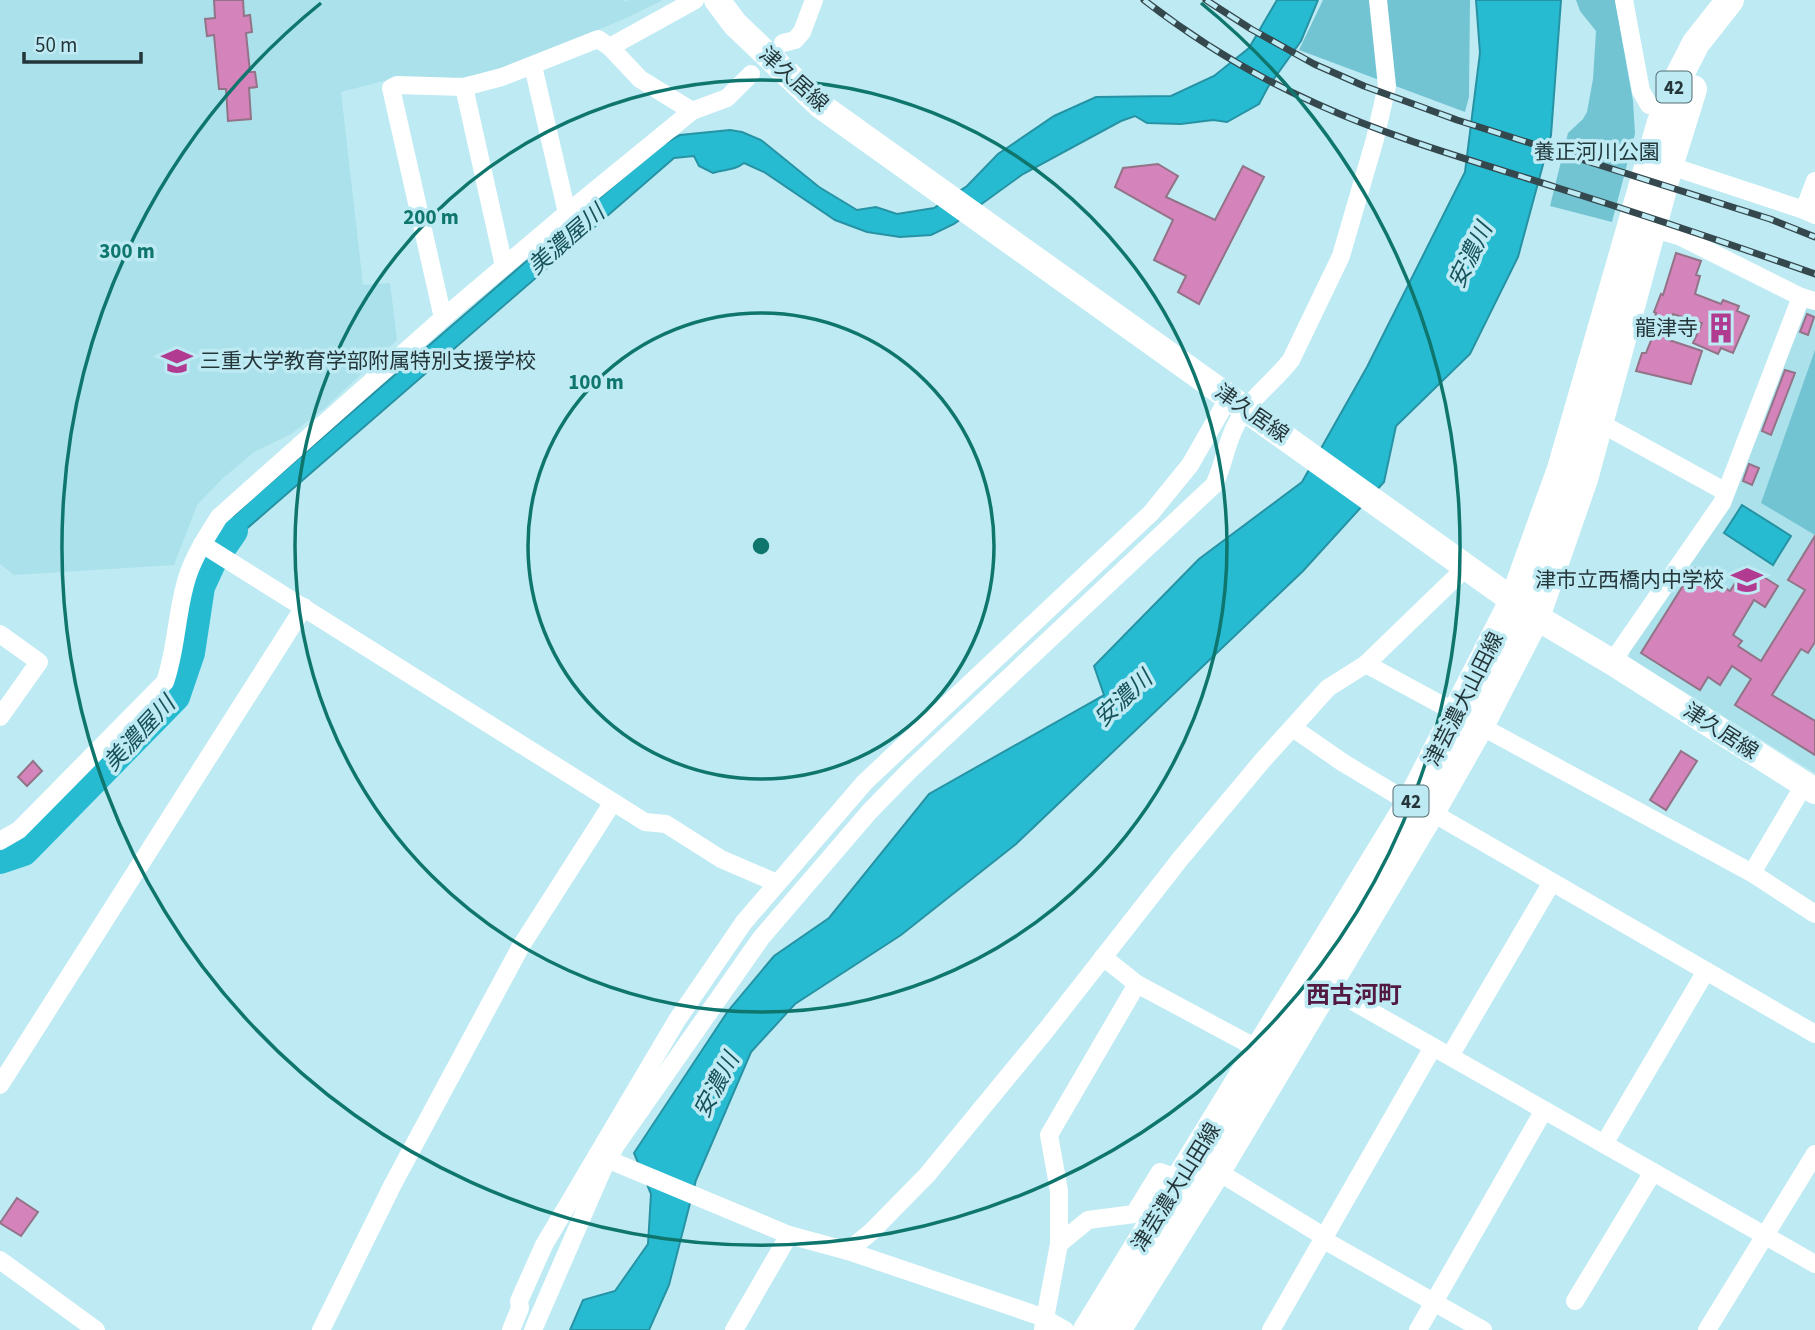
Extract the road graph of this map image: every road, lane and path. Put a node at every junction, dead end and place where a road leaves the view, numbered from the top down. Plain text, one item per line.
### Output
1 (695, 0) edge
2 (717, 0) edge
3 (814, 0) edge
4 (1378, 0) edge
5 (1624, 0) edge
6 (1725, 7) edge
7 (783, 43) dead end
8 (610, 47) junction
9 (533, 66) junction
10 (751, 74) dead end
11 (464, 87) junction
12 (1649, 106) dead end
13 (692, 111) junction
14 (1683, 170) dead end
15 (1815, 181) edge
16 (567, 213) junction
17 (1809, 213) edge
18 (1665, 232) dead end
19 (504, 266) junction
20 (1808, 299) edge
21 (443, 318) junction
22 (1232, 399) junction
23 (1600, 423) junction
24 (1726, 492) junction
25 (202, 544) junction
26 (1457, 576) dead end
27 (1514, 599) junction
28 (304, 607) junction
29 (1536, 617) junction
30 (0, 634) edge
31 (1612, 662) junction
32 (1366, 664) junction
33 (0, 717) edge
34 (1469, 719) junction
35 (1293, 728) junction
36 (1810, 788) edge
37 (613, 802) junction
38 (1420, 808) junction
39 (0, 841) edge
40 (1752, 873) junction
41 (1552, 882) junction
42 (777, 883) junction
43 (1815, 914) edge
44 (1103, 957) junction
45 (1706, 971) junction
46 (1317, 981) junction
47 (1137, 984) junction
48 (1815, 1034) edge
49 (1433, 1047) junction
50 (1260, 1050) junction
51 (1450, 1056) junction
52 (0, 1085) edge
53 (1544, 1110) junction
54 (1604, 1144) junction
55 (1815, 1154) edge
56 (597, 1155) junction
57 (1216, 1171) junction
58 (1653, 1171) junction
59 (1180, 1179) junction
60 (786, 1234) junction
61 (1765, 1235) junction
62 (1324, 1238) junction
63 (1059, 1244) junction
64 (848, 1251) junction
65 (0, 1260) edge
66 (1815, 1264) edge
67 (1576, 1301) dead end
68 (1434, 1302) junction
69 (1044, 1325) edge
70 (96, 1330) edge
71 (321, 1330) edge
72 (511, 1330) edge
73 (533, 1330) edge
74 (734, 1330) edge
75 (1065, 1330) edge
76 (1087, 1330) edge
77 (1117, 1330) edge
78 (1271, 1330) edge
79 (1418, 1330) edge
80 (1483, 1330) edge
81 (1707, 1330) edge

1 - 8 street
2 - 22 main road, 津久居線
3 - 7 street
4 - 73 street
5 - 12 street
6 - 23 main road, 津芸濃大山田線 / 42
6 - 27 main road, 津芸濃大山田線 / 42
8 - 9 street
8 - 13 street
9 - 11 street
9 - 16 street
10 - 13 street
11 - 19 street
11 - 21 street
13 - 16 street
14 - 17 street
15 - 17 street
16 - 19 street
18 - 20 street
19 - 21 street
20 - 24 street
21 - 25 street
22 - 27 main road, 津久居線
22 - 42 street
23 - 24 street
23 - 29 main road, 津芸濃大山田線 / 42
24 - 31 street
25 - 28 street
25 - 39 street
26 - 32 street
27 - 29 main road, 津久居線
27 - 34 main road, 津芸濃大山田線 / 42
28 - 37 street
28 - 52 street
29 - 31 main road, 津久居線
29 - 34 main road, 津芸濃大山田線 / 42
30 - 33 street
31 - 36 main road, 津久居線
32 - 34 street
32 - 35 street
34 - 38 main road, 津芸濃大山田線 / 42
34 - 40 street
35 - 38 street
35 - 44 street
36 - 40 street
37 - 42 street
37 - 71 street
38 - 41 street
38 - 46 main road, 津芸濃大山田線 / 42
40 - 43 street
41 - 45 street
41 - 51 street
42 - 56 street
44 - 47 street
44 - 64 street
45 - 48 street
45 - 54 street
46 - 49 street
46 - 50 main road, 津芸濃大山田線 / 42
46 - 57 main road, 津芸濃大山田線 / 42
47 - 50 street
47 - 63 street
49 - 51 street
49 - 62 street
50 - 59 main road, 津芸濃大山田線 / 42
51 - 53 street
53 - 54 street
53 - 68 street
54 - 58 street
55 - 61 street
56 - 60 street
56 - 72 street
57 - 59 street
57 - 62 street
57 - 77 main road, 津芸濃大山田線 / 42
58 - 61 street
58 - 67 street
59 - 63 street
59 - 76 main road, 津芸濃大山田線 / 42
60 - 64 street
60 - 74 street
61 - 66 street
61 - 81 street
62 - 68 street
62 - 78 street
63 - 69 street
64 - 69 street
65 - 70 street
68 - 79 street
68 - 80 street
69 - 75 street

